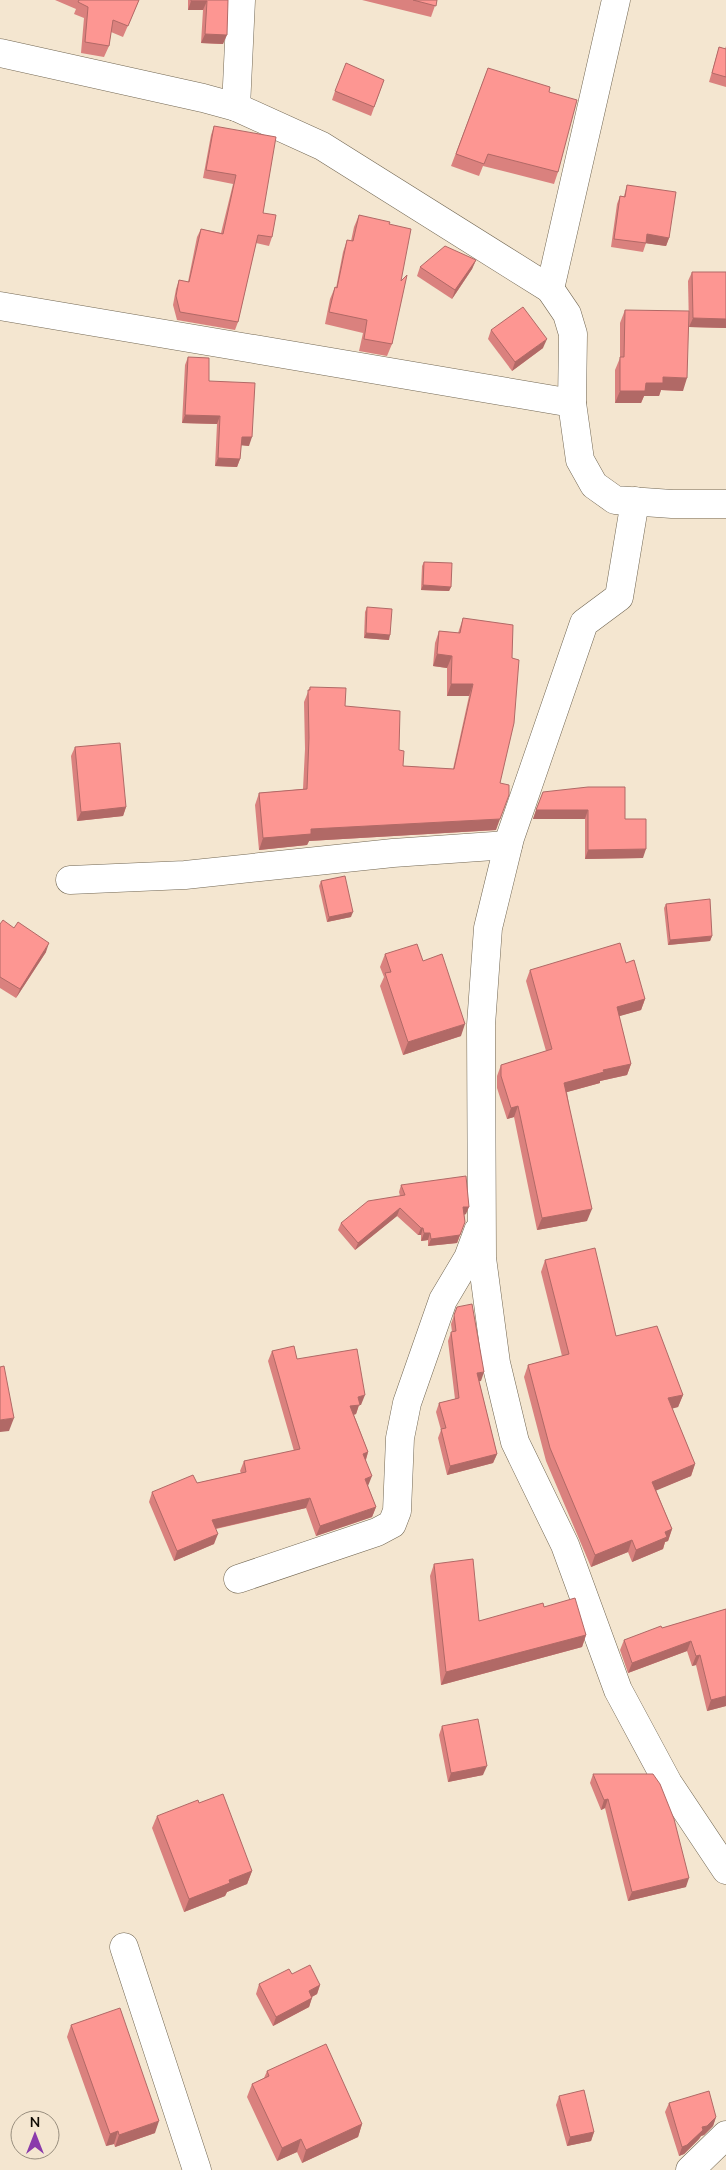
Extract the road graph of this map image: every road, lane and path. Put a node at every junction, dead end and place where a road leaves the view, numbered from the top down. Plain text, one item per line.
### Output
1 (241, 0) edge
2 (616, 0) edge
3 (0, 54) edge
4 (236, 107) junction
5 (550, 288) junction
6 (0, 306) edge
7 (572, 402) junction
8 (634, 501) junction
9 (726, 504) edge
10 (508, 845) junction
11 (70, 880) dead end
12 (481, 1223) junction
13 (238, 1579) dead end
14 (726, 1870) edge
15 (124, 1947) dead end
16 (726, 2135) edge
17 (196, 2170) edge
18 (690, 2170) edge

1 - 4 street
2 - 5 street
3 - 4 street
4 - 5 street
5 - 7 street
6 - 7 street
7 - 8 street
8 - 9 street
8 - 10 street
10 - 11 street
10 - 12 street
12 - 13 street
12 - 14 street
15 - 17 street
16 - 18 street

